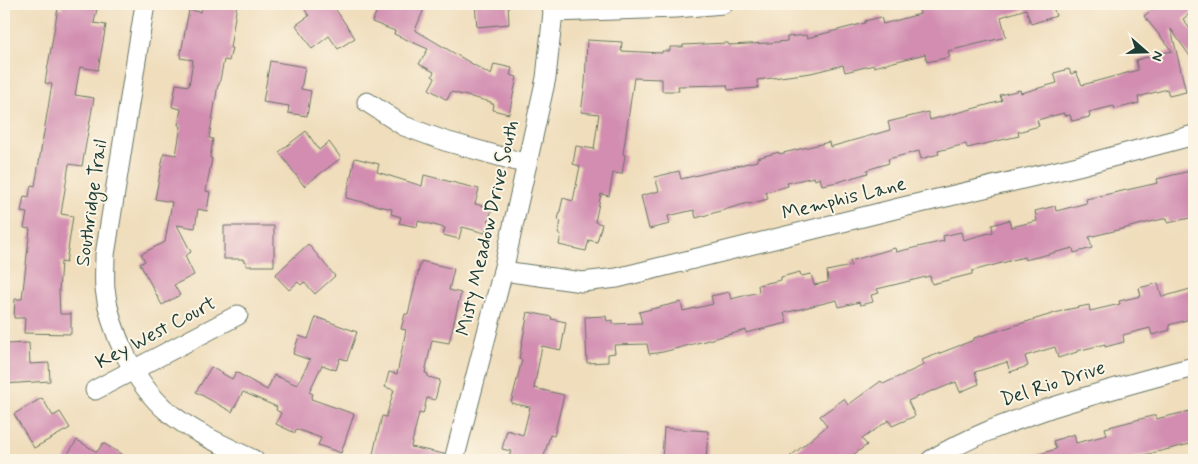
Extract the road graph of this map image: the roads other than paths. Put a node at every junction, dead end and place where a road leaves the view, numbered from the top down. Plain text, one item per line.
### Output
1 (145, 4) edge
2 (724, 4) edge
3 (552, 8) edge
4 (367, 102) dead end
5 (1194, 135) edge
6 (527, 164) junction
7 (503, 271) junction
8 (238, 315) dead end
9 (1194, 367) edge
10 (134, 370) junction
11 (95, 390) dead end
12 (254, 460) edge
13 (454, 460) edge
14 (931, 460) edge

1 - 10 street, Southridge Trail
2 - 3 street
3 - 6 street, Misty Meadow Drive South
4 - 6 street
5 - 7 street, Memphis Lane
6 - 7 street, Misty Meadow Drive South
7 - 13 street, Misty Meadow Drive South
8 - 10 street, Key West Court
9 - 14 street, Del Rio Drive
10 - 11 street, Key West Court
10 - 12 street, Southridge Trail

